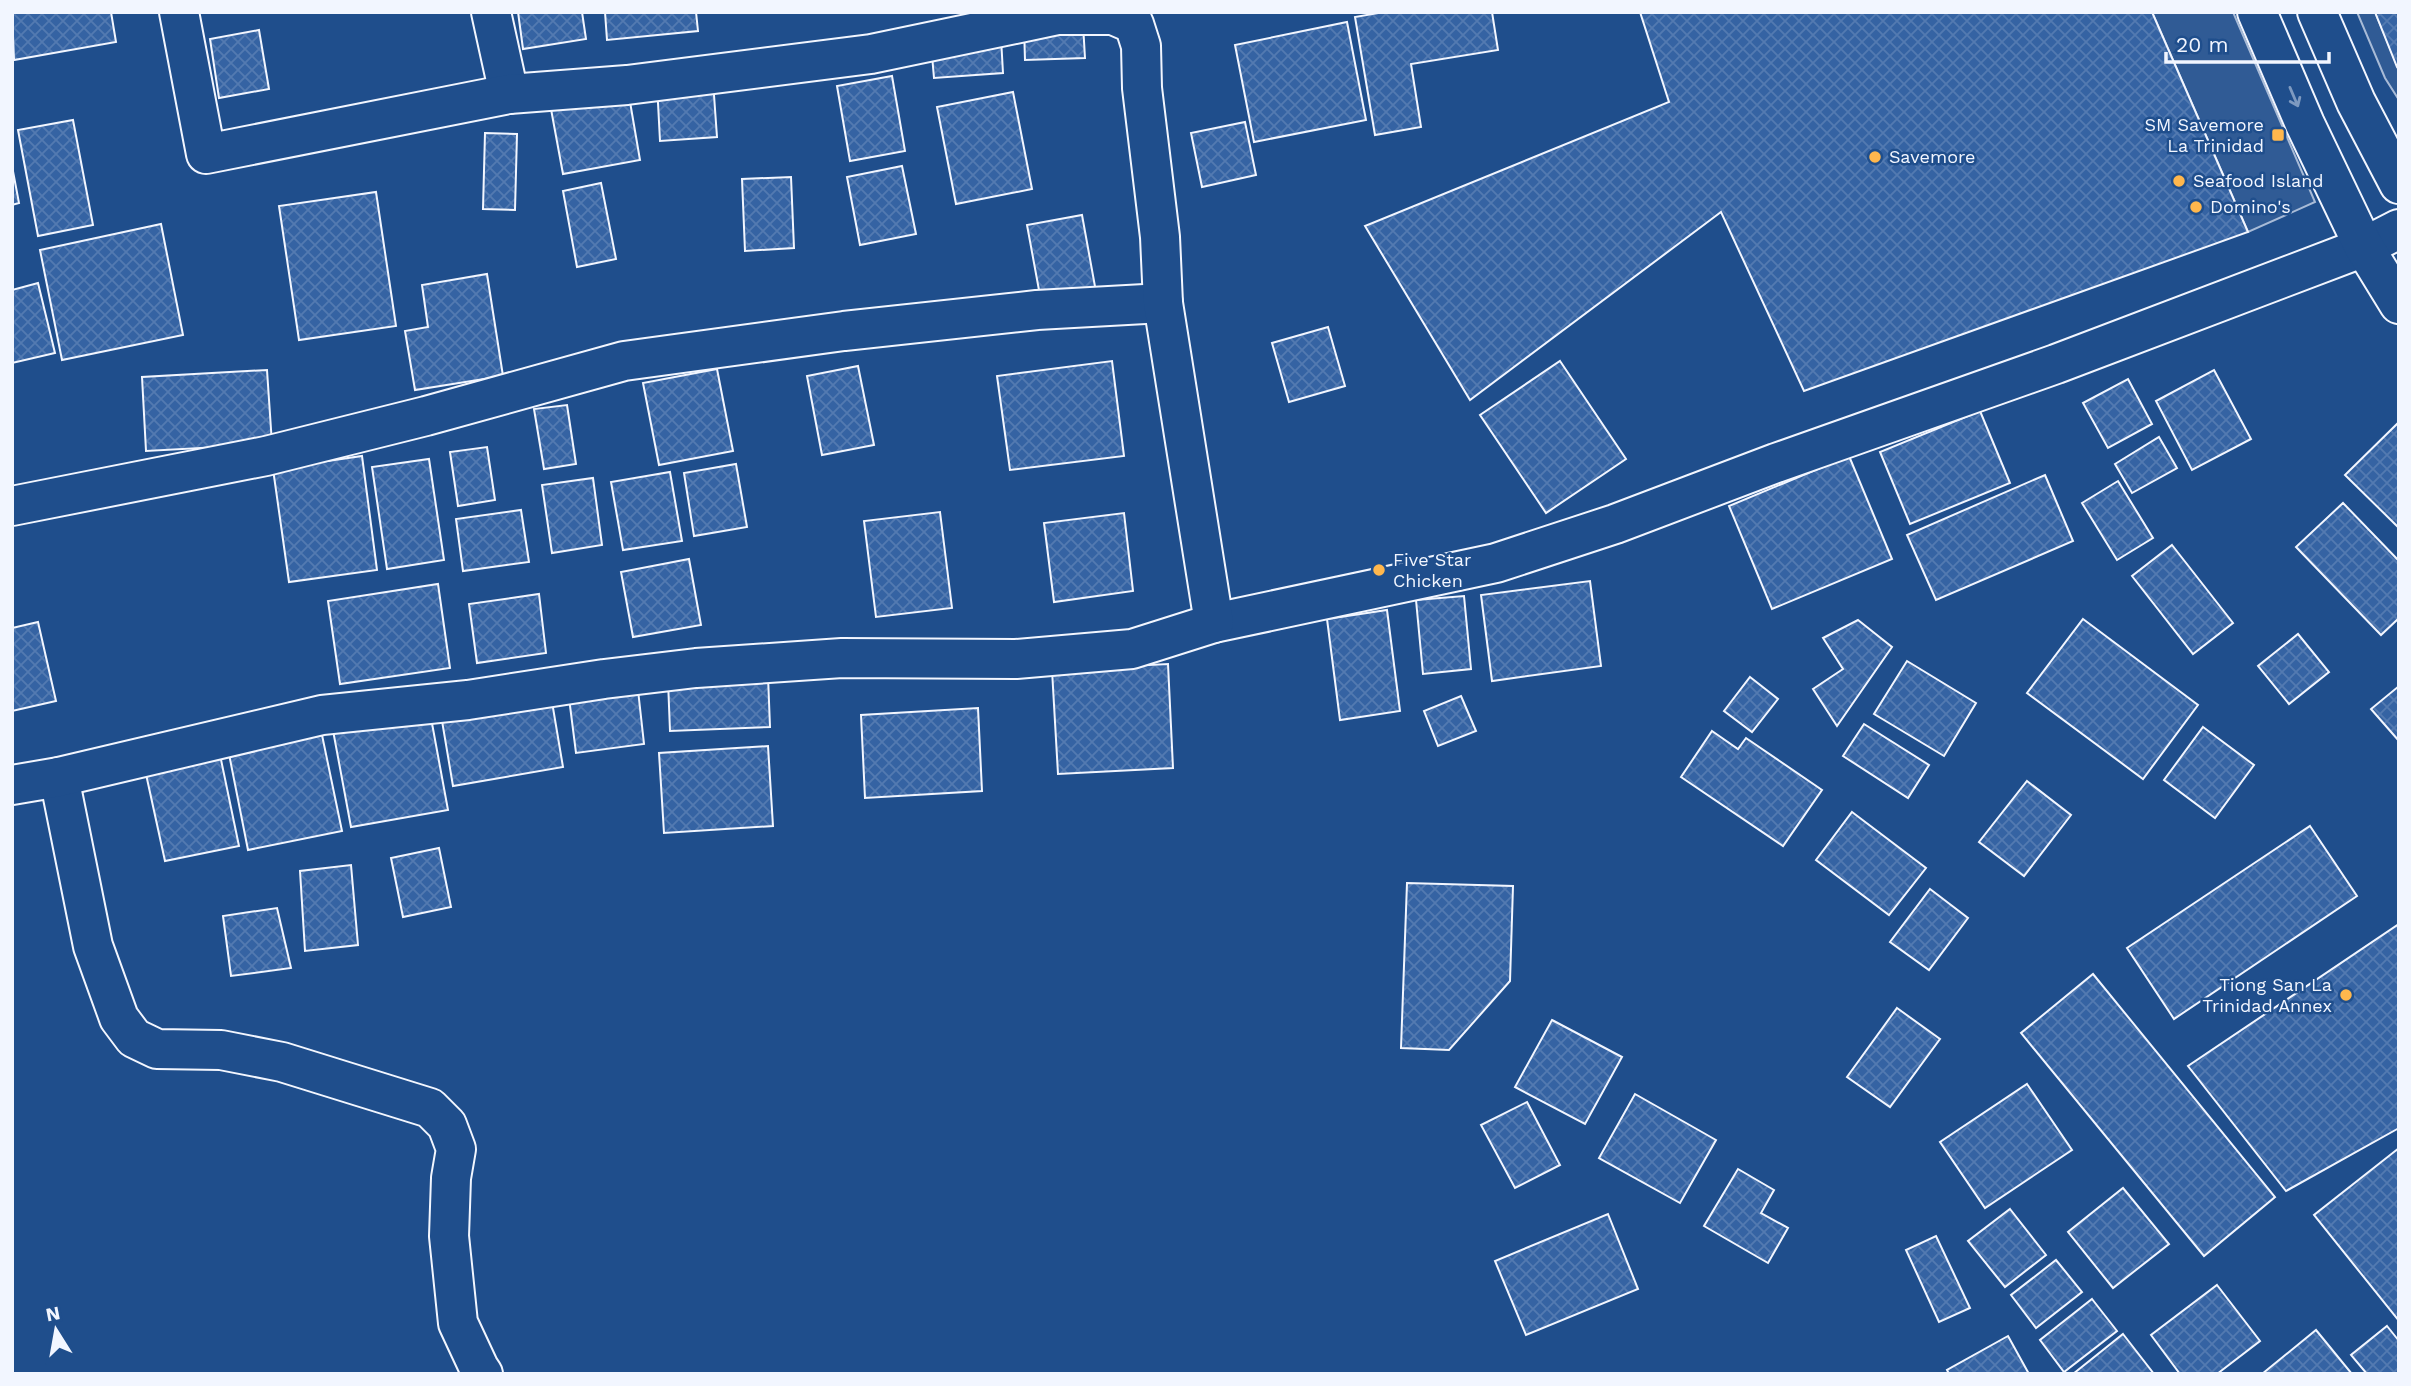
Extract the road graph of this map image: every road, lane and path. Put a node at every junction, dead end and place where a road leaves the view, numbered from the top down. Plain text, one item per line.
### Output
1 (178, 12) edge
2 (491, 12) edge
3 (2257, 12) edge
4 (2316, 12) edge
5 (509, 94) junction
6 (2399, 184) edge
7 (2399, 229) edge
8 (2364, 247) junction
9 (1163, 303) junction
10 (2399, 304) edge
11 (12, 506) edge
12 (1214, 623) junction
13 (59, 777) junction
14 (12, 785) edge
15 (484, 1374) edge

1 - 5 main road
2 - 5 main road
3 -> 8 main road
4 - 6 main road
5 - 9 main road
7 - 8 main road
8 - 10 main road
8 - 12 main road
9 - 11 main road
9 - 12 main road
12 - 13 main road
13 - 14 main road
13 - 15 main road

